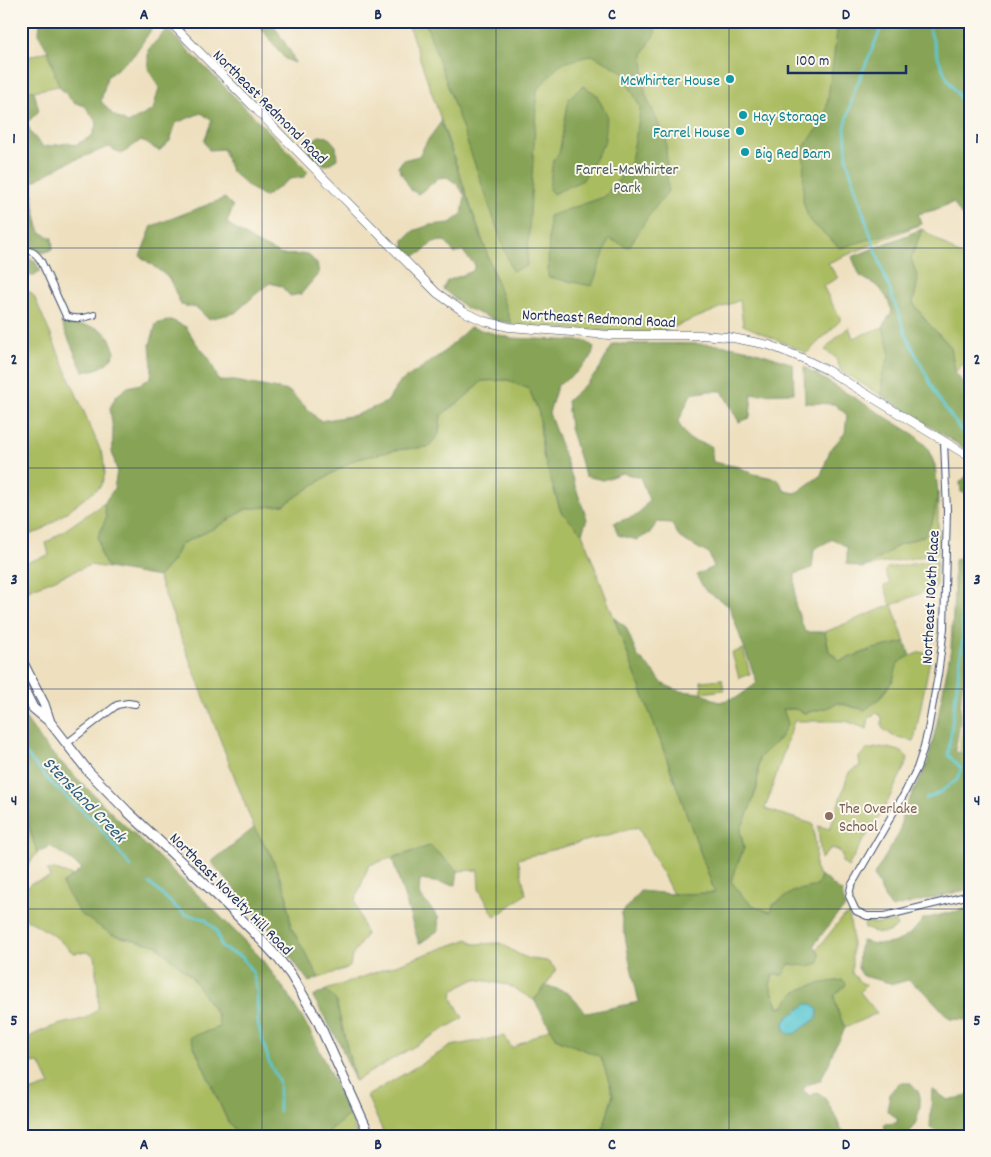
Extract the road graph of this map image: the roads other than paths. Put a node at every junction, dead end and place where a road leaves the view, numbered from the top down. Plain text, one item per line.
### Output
1 (169, 21) edge
2 (21, 251) edge
3 (94, 315) dead end
4 (944, 442) junction
5 (970, 457) edge
6 (21, 659) edge
7 (21, 684) edge
8 (135, 704) dead end
9 (50, 722) junction
10 (66, 744) junction
11 (970, 895) edge
12 (370, 1136) edge

1 - 4 street, Northeast Redmond Road
2 - 3 street
4 - 5 street, Northeast Redmond Road
4 - 11 street, Northeast 106th Place
6 - 9 main road, Northeast Novelty Hill Road
7 - 9 main road, Northeast Novelty Hill Road
8 - 10 street
9 - 10 main road, Northeast Novelty Hill Road
10 - 12 main road, Northeast Novelty Hill Road

